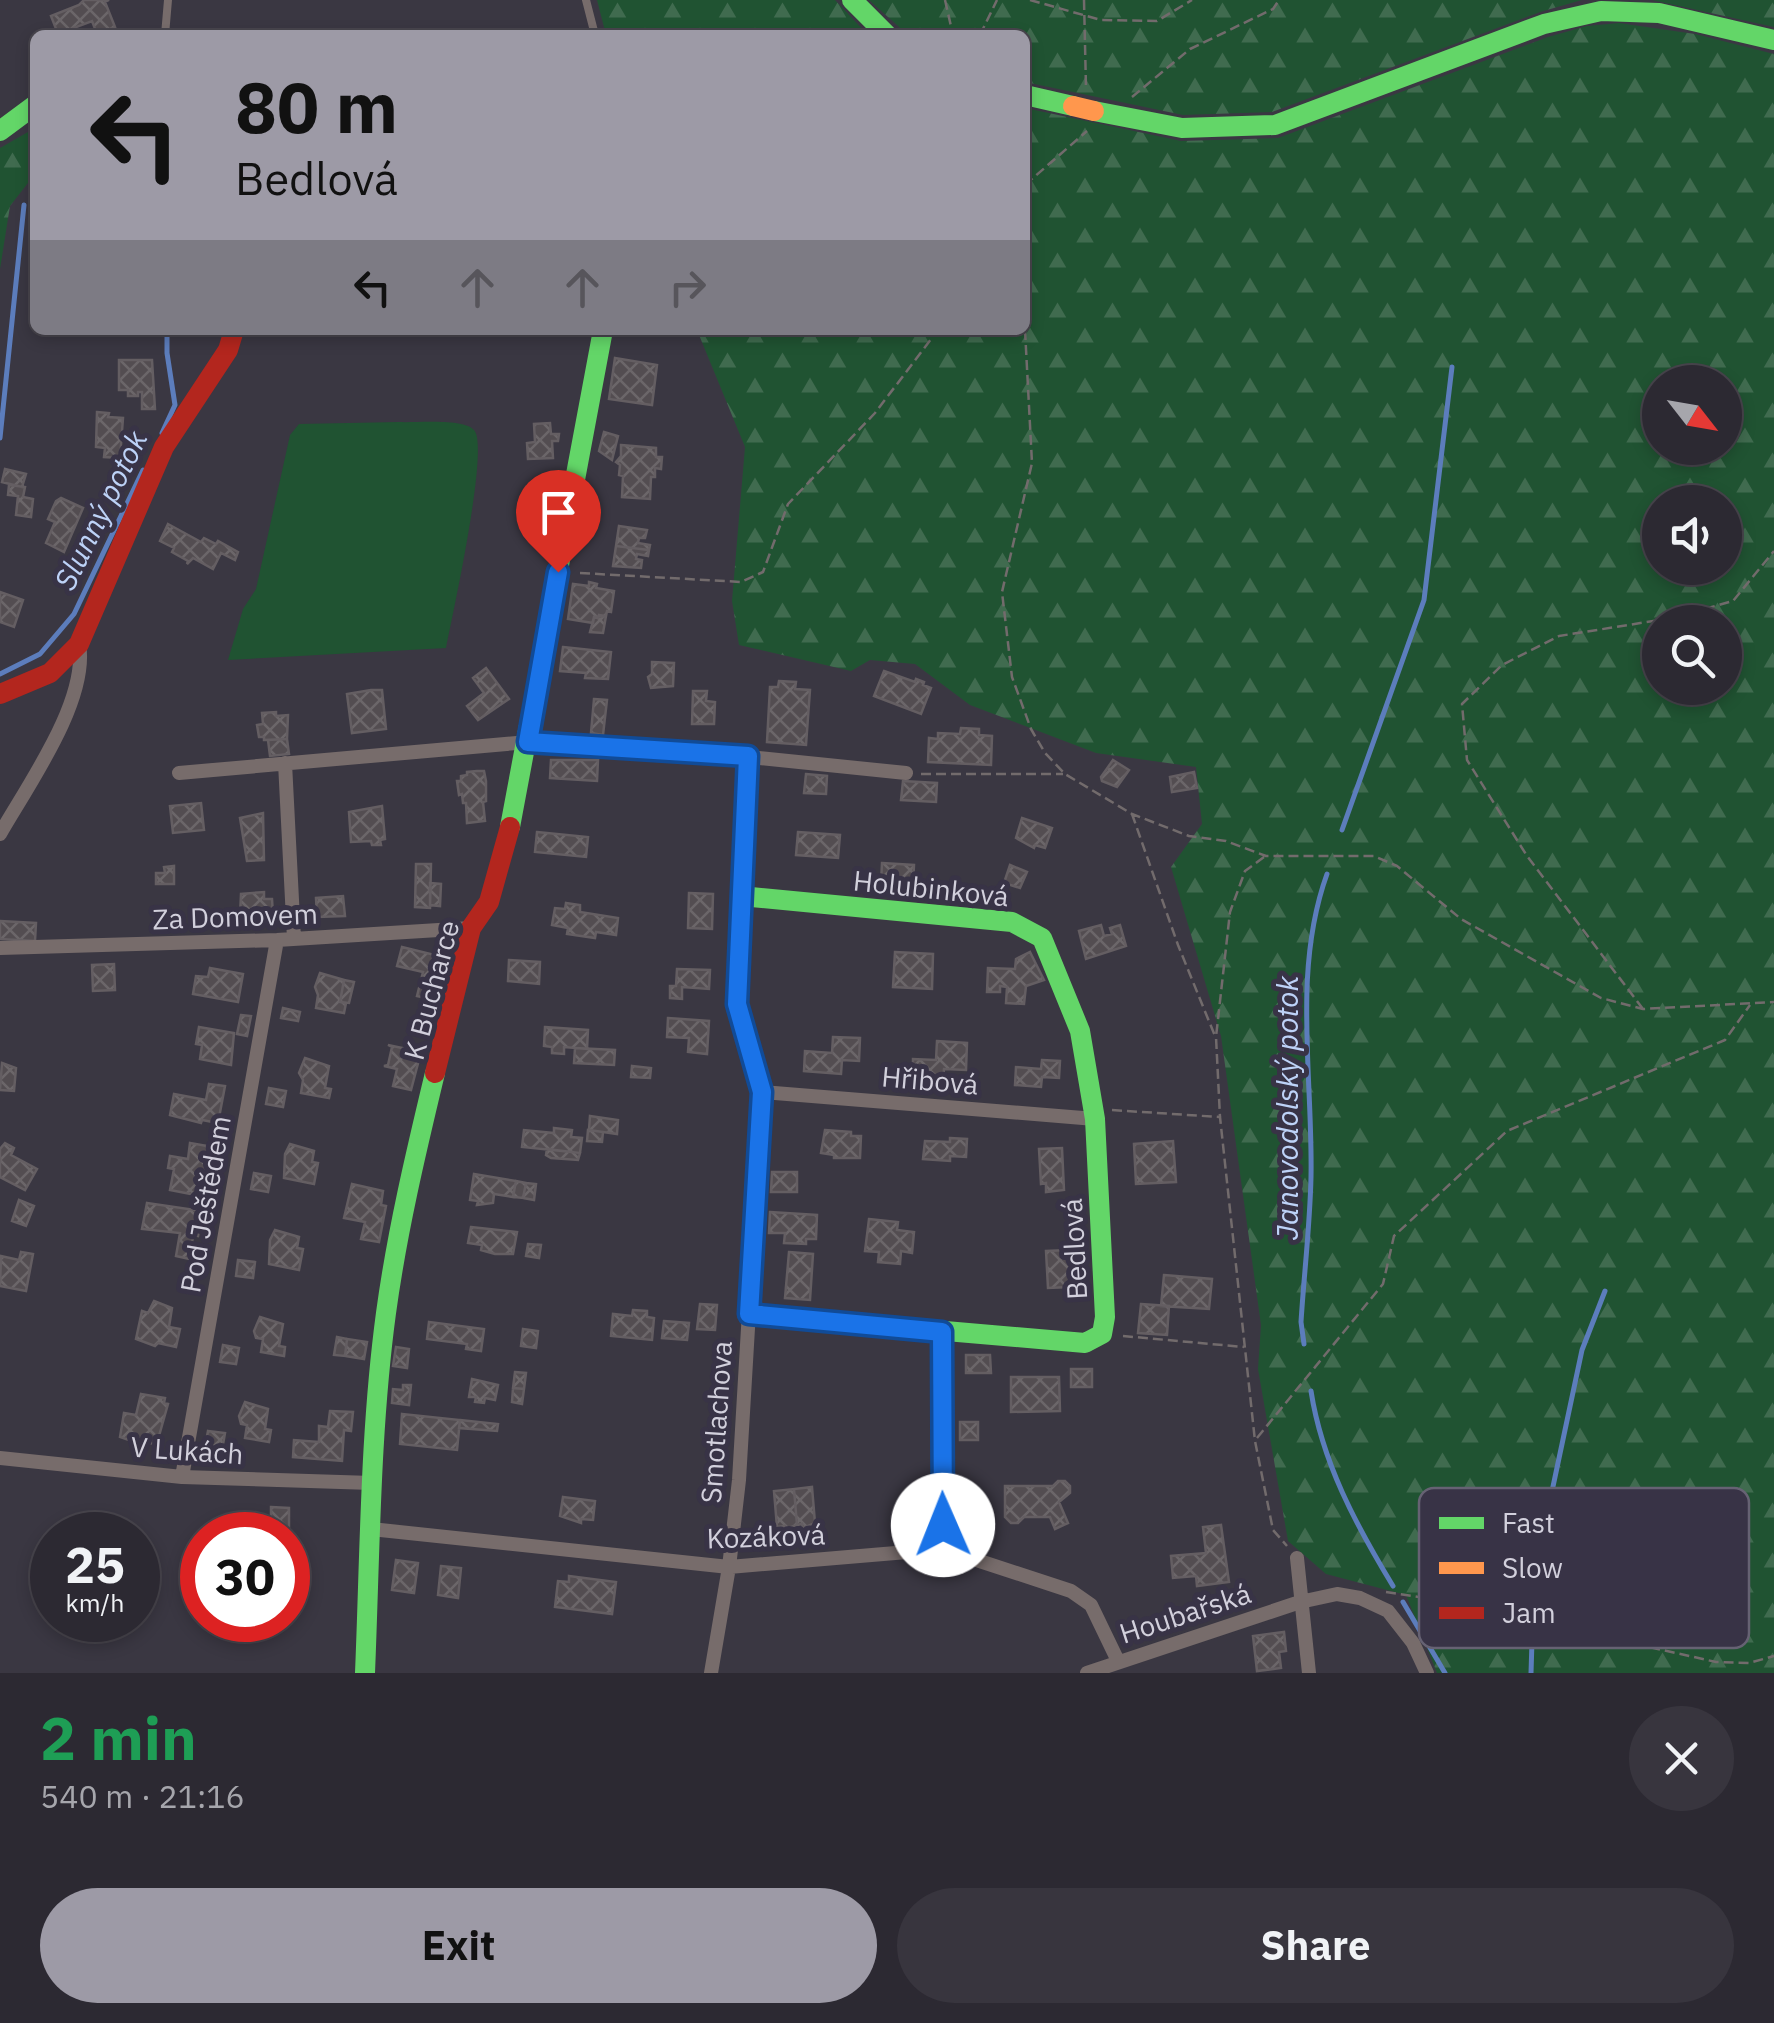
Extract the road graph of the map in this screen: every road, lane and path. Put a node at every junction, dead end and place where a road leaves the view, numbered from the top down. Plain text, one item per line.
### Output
1 (168, 0) edge
2 (586, 0) edge
3 (852, 0) edge
4 (945, 0) edge
5 (998, 0) edge
6 (1030, 0) edge
7 (1192, 0) edge
8 (1279, 0) edge
9 (165, 30) edge
10 (594, 30) edge
11 (882, 30) edge
12 (953, 30) edge
13 (983, 30) edge
14 (1774, 40) edge
15 (1030, 96) edge
16 (30, 110) edge
17 (1093, 111) junction
18 (0, 131) edge
19 (232, 335) edge
20 (602, 335) edge
21 (934, 335) edge
22 (1025, 335) edge
23 (1774, 551) edge
24 (558, 572) junction
25 (80, 644) junction
26 (0, 694) edge
27 (528, 742) junction
28 (748, 756) junction
29 (285, 763) junction
30 (179, 772) dead end
31 (906, 773) joint
32 (1065, 774) junction
33 (1132, 814) junction
34 (0, 834) edge
35 (1266, 856) junction
36 (741, 896) junction
37 (471, 928) junction
38 (294, 939) junction
39 (278, 940) junction
40 (0, 948) edge
41 (1774, 1002) edge
42 (1751, 1004) junction
43 (1644, 1009) junction
44 (1216, 1037) junction
45 (762, 1092) junction
46 (1220, 1117) junction
47 (1095, 1119) junction
48 (749, 1314) junction
49 (942, 1332) junction
50 (1102, 1334) junction
51 (1244, 1347) junction
52 (1255, 1440) junction
53 (0, 1458) edge
54 (182, 1477) junction
55 (372, 1482) junction
56 (371, 1529) junction
57 (943, 1549) junction
58 (1297, 1558) joint
59 (729, 1567) junction
60 (1376, 1590) dead end
61 (1419, 1597) edge
62 (1300, 1602) junction
63 (1654, 1648) edge
64 (1774, 1656) edge
65 (1118, 1661) junction
66 (365, 1673) edge
67 (711, 1673) edge
68 (1087, 1673) edge
69 (1309, 1673) edge
70 (1427, 1673) edge

1 - 9 lane
2 - 10 lane
3 - 11 street
4 - 12 path
5 - 13 path
6 - 7 path
8 - 17 path
14 - 17 street
15 - 17 street
16 - 18 street
19 - 25 street
20 - 24 street, K Bucharce
21 - 24 path
22 - 32 path
23 - 43 path
24 - 27 street, K Bucharce
25 - 26 street
25 - 34 street
27 - 28 street
27 - 29 street
27 - 37 street, K Bucharce
28 - 31 street
28 - 36 street, Smotlachova
29 - 30 street
29 - 38 street
31 - 32 path
32 - 33 path
33 - 35 path
33 - 44 path
35 - 43 path
35 - 44 path
36 - 45 street, Smotlachova
36 - 47 street, Holubinková
37 - 38 street, Za Domovem
37 - 55 street, K Bucharce
38 - 39 street, Za Domovem
39 - 40 street, Za Domovem
39 - 54 street, Pod Ještědem
41 - 42 path
42 - 43 path
42 - 52 path
44 - 46 path
45 - 47 street, Hřibová
45 - 48 street, Smotlachova
46 - 47 path
46 - 51 path
47 - 50 street, Bedlová
48 - 49 street, Bedlová
48 - 59 street, Smotlachova
49 - 50 street, Bedlová
49 - 57 street
50 - 51 path
51 - 52 path
52 - 58 path
53 - 54 street, V Lukách
54 - 55 street, V Lukách
55 - 56 street, K Bucharce
56 - 59 street, Kozáková
56 - 66 street, K Bucharce
57 - 59 street, Kozáková
57 - 65 street, Kozáková
58 - 62 street
59 - 67 street, Smotlachova
60 - 61 path
62 - 65 street, Houbařská
62 - 69 street
62 - 70 street, Houbařská
63 - 64 path
65 - 68 street, Houbařská

